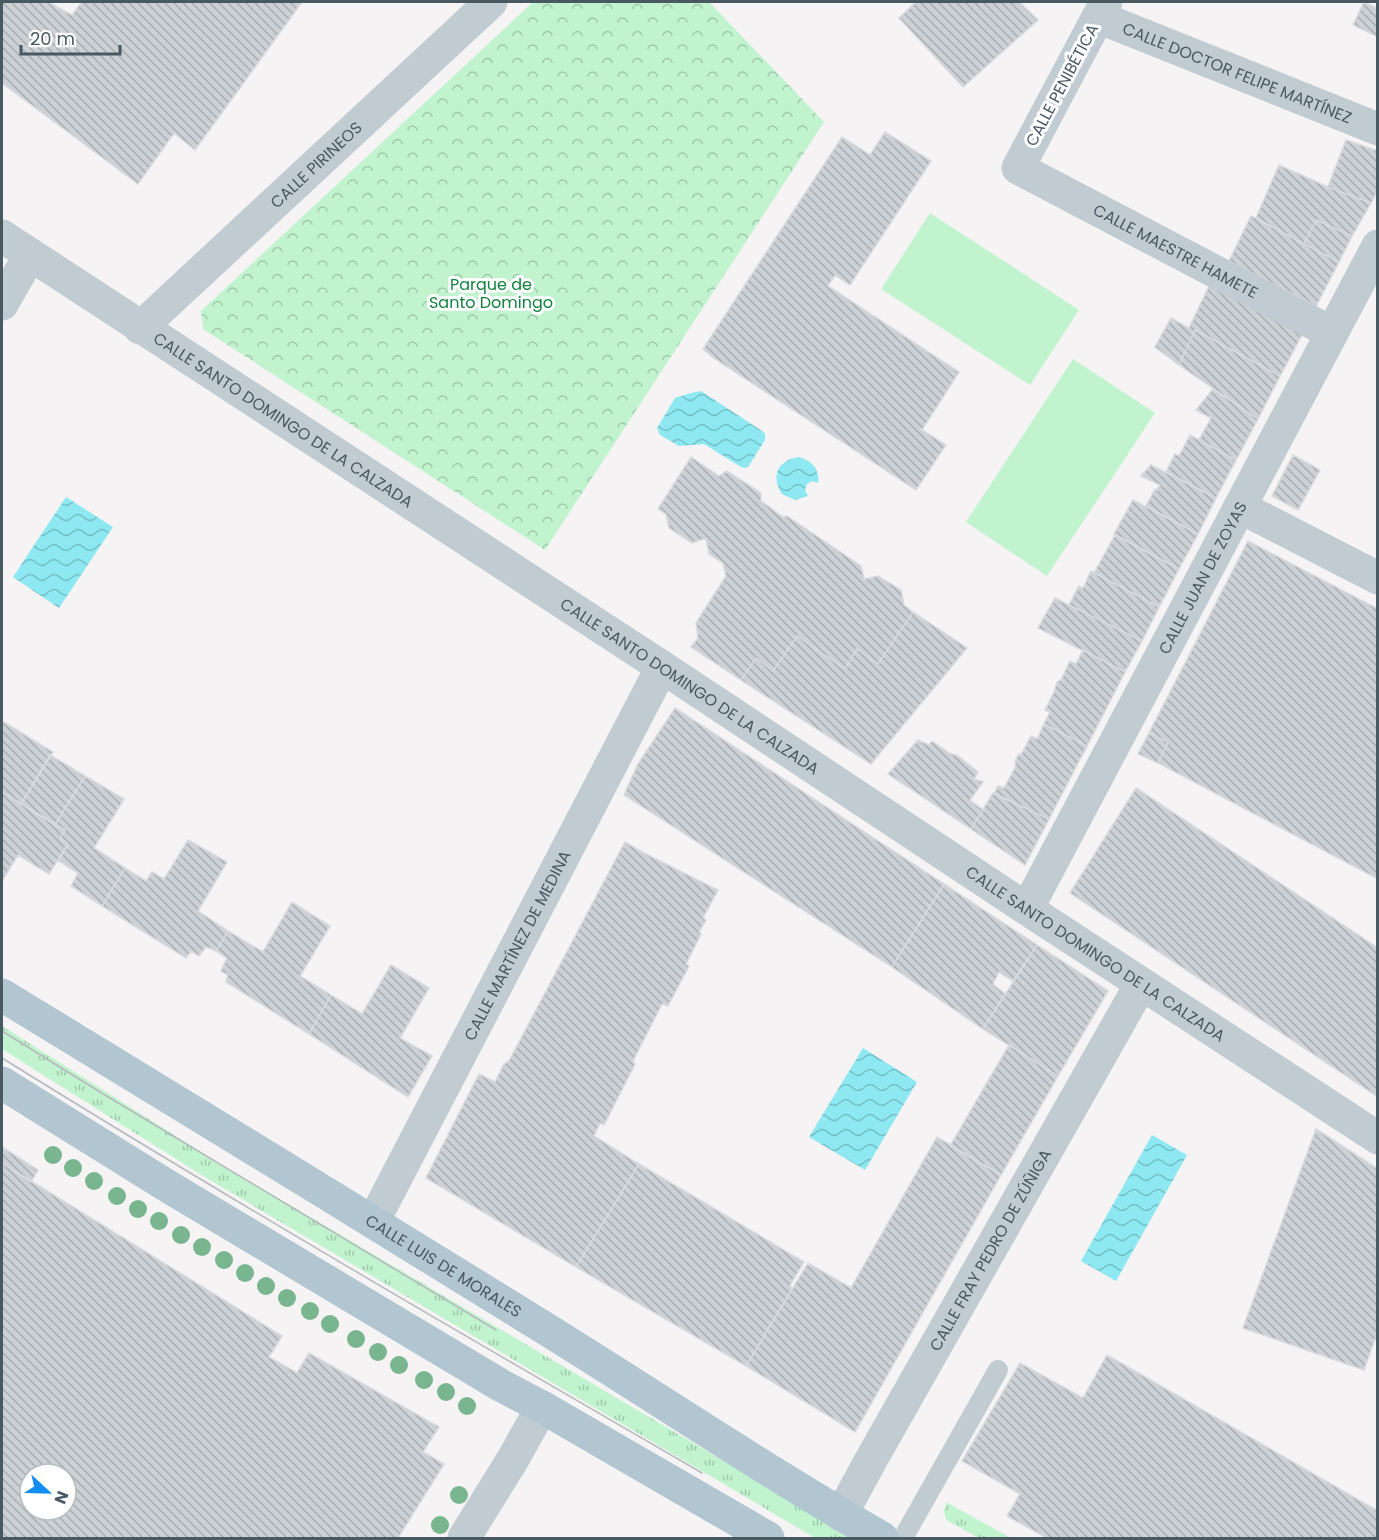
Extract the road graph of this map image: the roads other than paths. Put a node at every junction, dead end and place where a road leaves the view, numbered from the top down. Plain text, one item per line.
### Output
1 (491, 2) edge
2 (1102, 9) edge
3 (1377, 129) edge
4 (1018, 168) joint
5 (2, 236) edge
6 (1377, 246) edge
7 (30, 255) junction
8 (2, 304) edge
9 (140, 328) junction
10 (1332, 333) junction
11 (1240, 507) junction
12 (1377, 578) edge
13 (662, 667) junction
14 (1027, 909) junction
15 (1142, 984) junction
16 (2, 996) edge
17 (2, 1083) edge
18 (1377, 1138) edge
19 (373, 1222) junction
20 (998, 1370) dead end
21 (542, 1407) junction
22 (841, 1515) junction
23 (464, 1539) edge
24 (768, 1539) edge
25 (882, 1539) edge
26 (903, 1539) edge

1 - 9 street, CALLE PIRINEOS
2 - 3 street, CALLE DOCTOR FELIPE MARTÍNEZ
2 - 4 street, CALLE PENIBÉTICA
4 - 10 street, CALLE MAESTRE HAMETE
5 - 7 street, CALLE SANTO DOMINGO DE LA CALZADA
6 - 10 street, CALLE JUAN DE ZOYAS
7 - 8 street
7 - 9 street, CALLE SANTO DOMINGO DE LA CALZADA
9 - 13 street, CALLE SANTO DOMINGO DE LA CALZADA
10 - 11 street, CALLE JUAN DE ZOYAS
11 - 12 street
11 - 14 street, CALLE JUAN DE ZOYAS
13 - 14 street, CALLE SANTO DOMINGO DE LA CALZADA
13 - 19 street, CALLE MARTÍNEZ DE MEDINA
14 - 15 street, CALLE SANTO DOMINGO DE LA CALZADA
15 - 18 street, CALLE SANTO DOMINGO DE LA CALZADA
15 - 22 street, CALLE FRAY PEDRO DE ZÚÑIGA
16 - 19 main road, CALLE LUIS DE MORALES
17 - 21 main road
19 - 22 main road, CALLE LUIS DE MORALES
20 - 26 lane
21 - 23 street
21 - 24 main road
22 - 25 main road, CALLE LUIS DE MORALES

